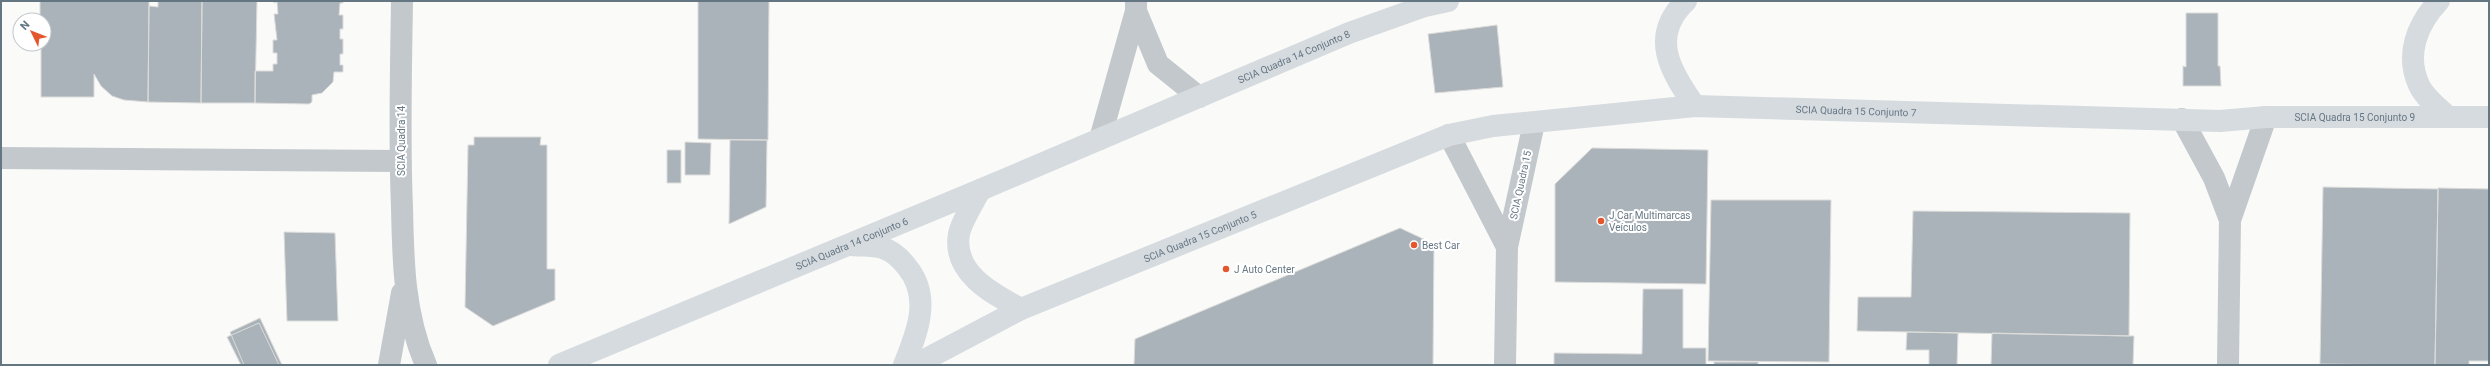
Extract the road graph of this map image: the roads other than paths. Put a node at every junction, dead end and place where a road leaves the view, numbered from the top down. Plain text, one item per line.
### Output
1 (402, 1) edge
2 (1448, 1) edge
3 (1686, 1) edge
4 (2439, 1) edge
5 (1136, 6) edge
6 (1199, 97) junction
7 (1695, 106) junction
8 (2448, 117) junction
9 (2266, 118) junction
10 (2489, 118) edge
11 (1142, 119) joint
12 (2182, 119) junction
13 (2220, 121) joint
14 (1534, 123) junction
15 (1493, 126) joint
16 (1449, 135) junction
17 (1100, 138) junction
18 (1, 158) edge
19 (400, 161) junction
20 (980, 190) junction
21 (2230, 220) junction
22 (848, 245) junction
23 (1507, 247) junction
24 (404, 282) junction
25 (1021, 309) junction
26 (389, 365) edge
27 (426, 365) edge
28 (559, 365) edge
29 (904, 365) edge
30 (915, 365) edge
31 (1505, 365) edge
32 (2228, 365) edge

1 - 19 street, SCIA Quadra 14
2 - 6 main road, SCIA Quadra 14 Conjunto 8
3 - 7 main road
4 - 8 main road
5 - 6 street
5 - 17 street
6 - 11 main road, SCIA Quadra 14 Conjunto 8
7 - 12 main road, SCIA Quadra 15 Conjunto 7
7 - 14 main road, SCIA Quadra 15 Conjunto 7
8 - 9 main road, SCIA Quadra 15 Conjunto 9
8 - 10 main road, SCIA Quadra 15 Conjunto 9
9 - 13 main road, SCIA Quadra 15 Conjunto 9
9 - 21 street
11 - 17 main road, SCIA Quadra 14 Conjunto 6
12 - 13 main road, SCIA Quadra 15 Conjunto 7
12 - 21 street
14 - 15 main road, SCIA Quadra 15 Conjunto 7
14 - 23 street, SCIA Quadra 15
15 - 16 main road, SCIA Quadra 15 Conjunto 5
16 - 23 street, SCIA Quadra 15
16 - 25 main road, SCIA Quadra 15 Conjunto 5
17 - 20 main road, SCIA Quadra 14 Conjunto 6
18 - 19 street
19 - 24 street, SCIA Quadra 14
20 - 22 main road, SCIA Quadra 14 Conjunto 6
20 - 25 main road
21 - 32 street
22 - 28 main road, SCIA Quadra 14 Conjunto 6
22 - 29 main road
23 - 31 street, SCIA Quadra 15
24 - 26 street, SCIA Quadra 14
24 - 27 street, SCIA Quadra 14
25 - 30 main road, SCIA Quadra 15 Conjunto 5

